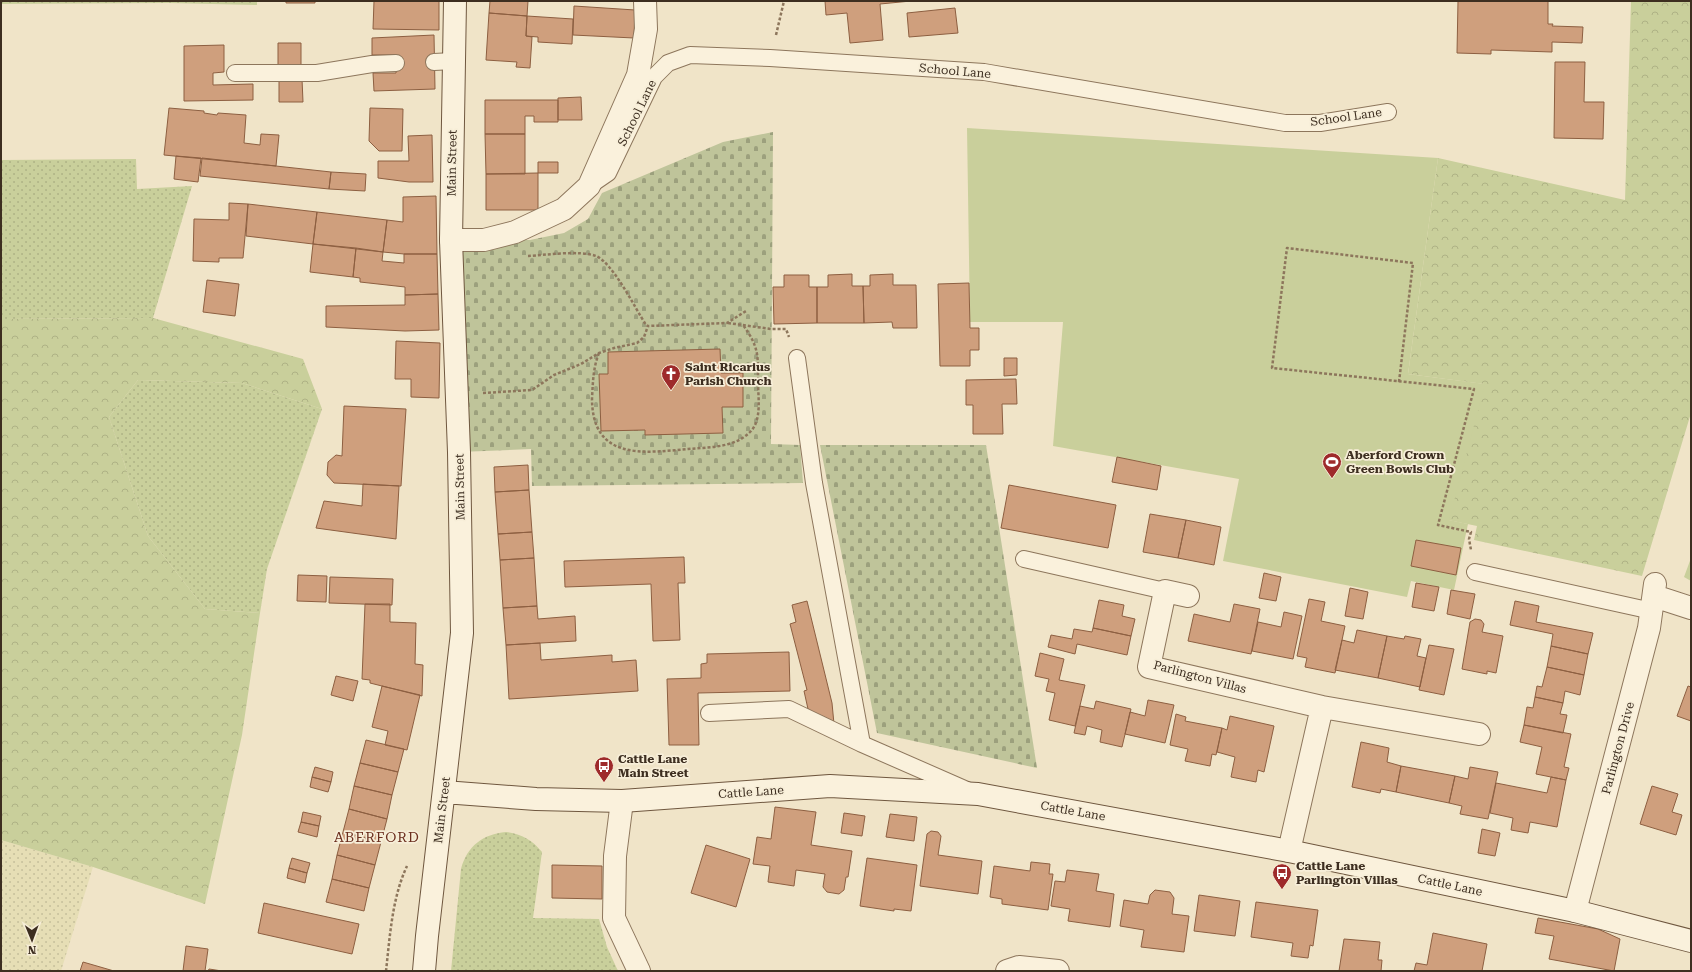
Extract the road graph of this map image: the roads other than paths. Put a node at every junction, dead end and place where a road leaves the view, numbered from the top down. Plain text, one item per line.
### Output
1 (455, 1) edge
2 (645, 1) edge
3 (396, 63) dead end
4 (234, 73) dead end
5 (1388, 112) dead end
6 (589, 186) junction
7 (451, 240) junction
8 (797, 358) road end
9 (1024, 559) dead end
10 (1475, 572) road end
11 (1165, 591) junction
12 (1188, 596) dead end
13 (1654, 597) junction
14 (1691, 608) edge
15 (1322, 707) junction
16 (710, 713) dead end
17 (1479, 734) dead end
18 (862, 744) junction
19 (444, 792) junction
20 (978, 794) junction
21 (622, 801) junction
22 (1289, 851) junction
23 (1575, 911) junction
24 (1691, 941) edge
25 (424, 971) edge
26 (639, 971) edge
27 (1007, 971) edge
28 (1058, 971) edge

1 - 7 street, Main Street
2 - 6 street, School Lane
3 - 4 lane
5 - 6 lane, School Lane
6 - 7 street, School Lane
7 - 19 street, Main Street
8 - 18 lane
9 - 11 lane
10 - 13 lane
11 - 12 street
11 - 15 street, Parlington Villas
13 - 14 street
13 - 23 street, Parlington Drive
15 - 17 street, Parlington Villas
15 - 22 street
16 - 18 lane
18 - 20 lane
19 - 21 street, Cattle Lane
19 - 25 street, Main Street
20 - 21 street, Cattle Lane
20 - 22 street, Cattle Lane
21 - 26 street
22 - 23 street, Cattle Lane
23 - 24 street, Cattle Lane
27 - 28 street

